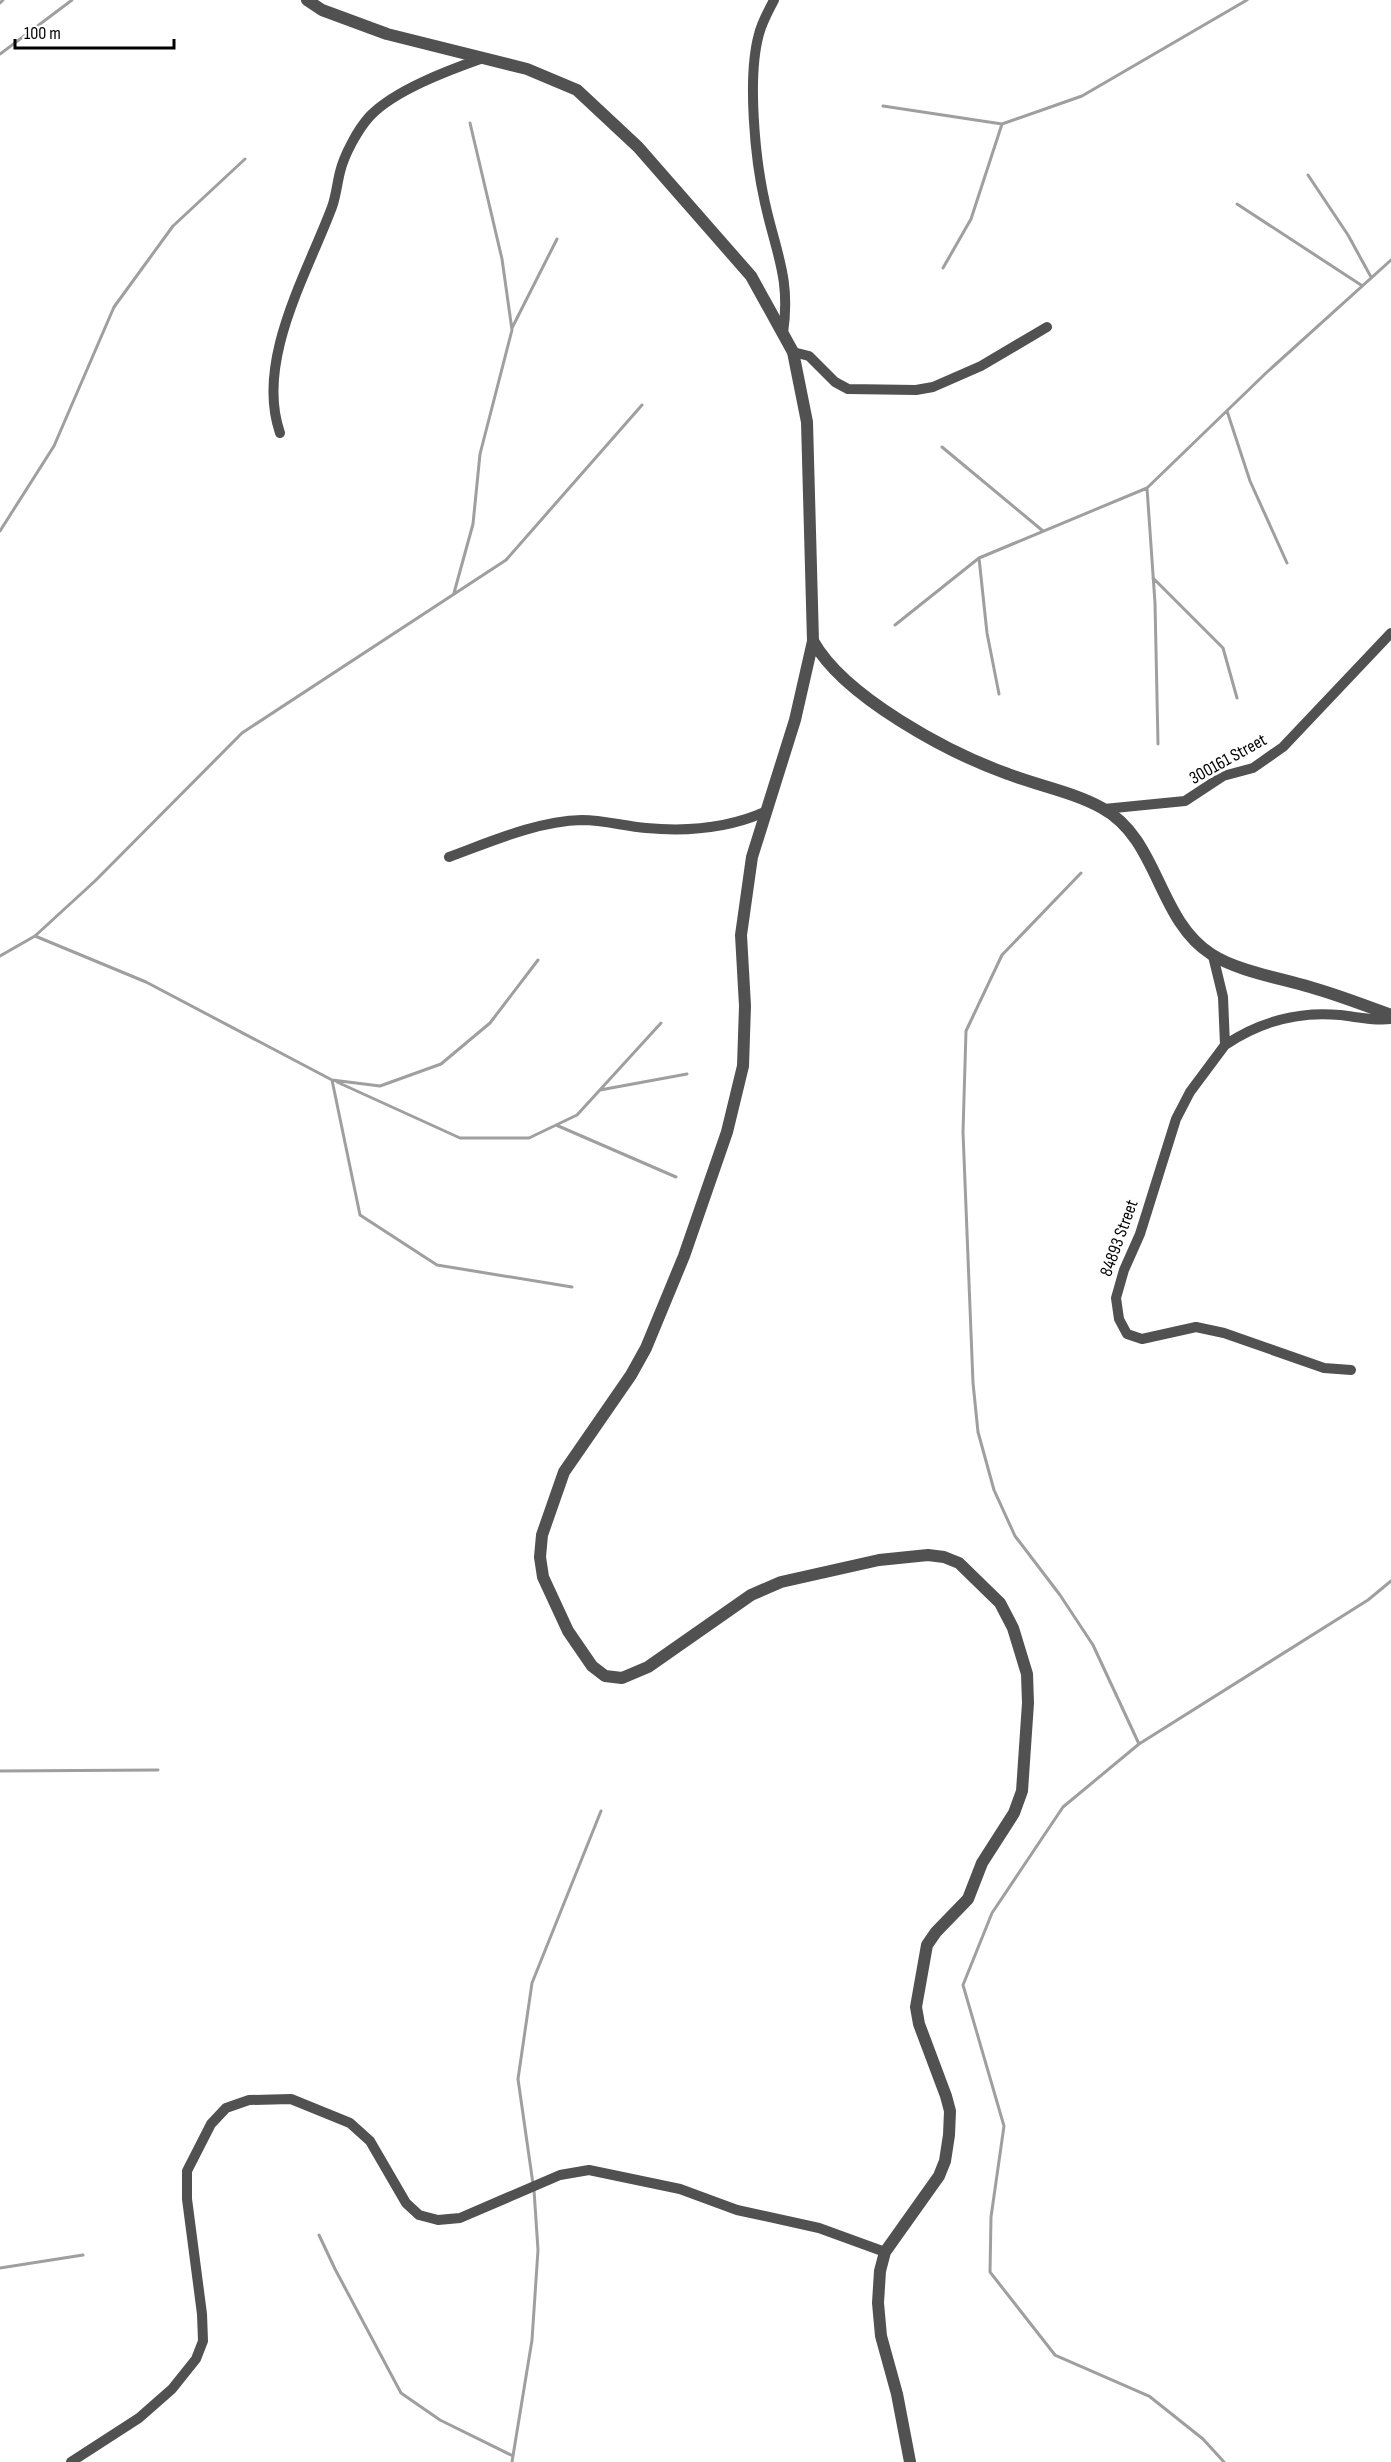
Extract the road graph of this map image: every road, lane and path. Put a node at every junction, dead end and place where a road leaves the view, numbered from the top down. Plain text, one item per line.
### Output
1 (307, 0) edge
2 (774, 0) edge
3 (483, 58) junction
4 (1047, 327) dead end
5 (783, 333) junction
6 (793, 352) junction
7 (280, 433) dead end
8 (1391, 633) edge
9 (813, 641) junction
10 (1104, 809) junction
11 (767, 811) junction
12 (449, 857) dead end
13 (1214, 956) junction
14 (1391, 1017) edge
15 (1224, 1045) junction
16 (1351, 1370) dead end
17 (885, 2252) junction
18 (71, 2462) edge
19 (910, 2462) edge

1 - 3 street
2 - 5 street
3 - 5 street
3 - 7 street
4 - 6 street
5 - 6 street
6 - 9 street
8 - 10 street, 300161 Street
9 - 10 street
9 - 11 street
10 - 13 street
11 - 12 street
11 - 17 street
13 - 14 street
13 - 15 street
14 - 15 street, 84893 Street
15 - 16 street, 84893 Street
17 - 18 street
17 - 19 street

